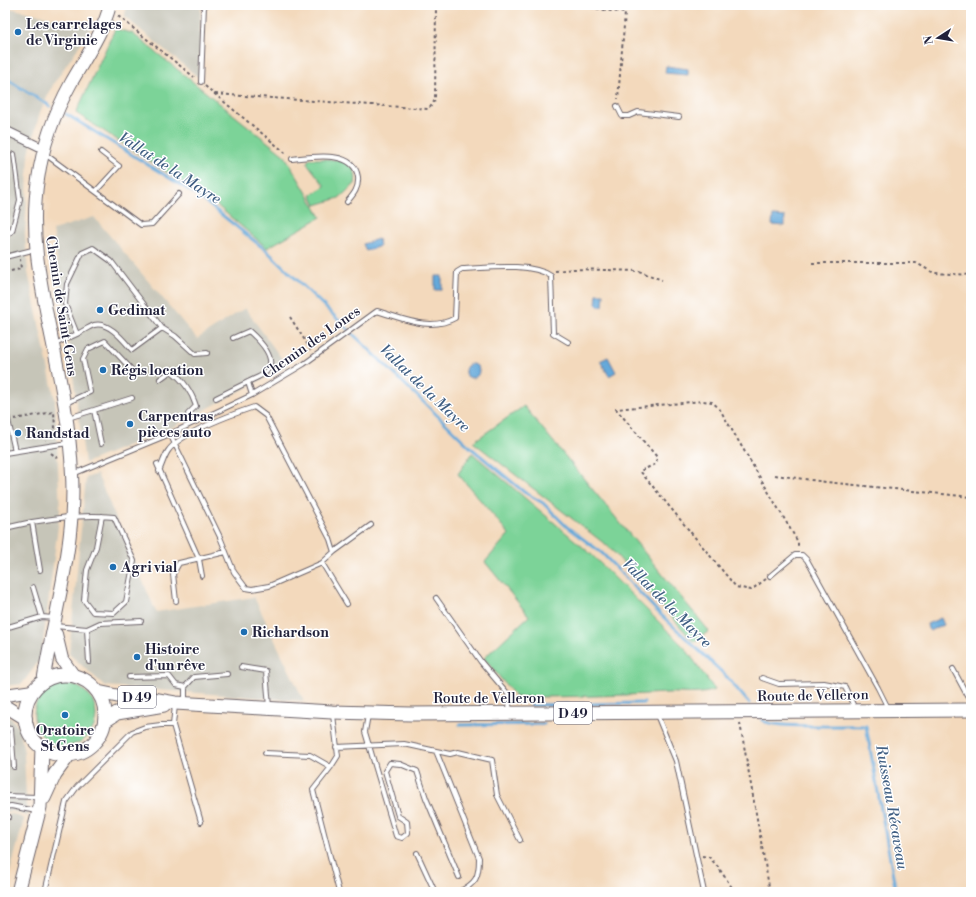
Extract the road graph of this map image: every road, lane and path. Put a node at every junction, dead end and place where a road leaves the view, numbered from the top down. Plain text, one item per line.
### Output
1 (110, 5) edge
2 (204, 5) edge
3 (436, 5) edge
4 (573, 5) edge
5 (201, 82) dead end
6 (215, 94) dead end
7 (617, 106) joint
8 (679, 117) dead end
9 (5, 130) edge
10 (44, 151) junction
11 (101, 152) dead end
12 (14, 154) dead end
13 (292, 159) dead end
14 (96, 191) junction
15 (179, 194) dead end
16 (347, 202) dead end
17 (5, 236) edge
18 (36, 249) junction
19 (5, 257) edge
20 (21, 261) dead end
21 (812, 263) dead end
22 (542, 270) junction
23 (5, 272) edge
24 (971, 275) edge
25 (662, 280) dead end
26 (290, 317) dead end
27 (162, 328) junction
28 (77, 334) junction
29 (233, 338) dead end
30 (568, 342) dead end
31 (53, 345) junction
32 (208, 353) dead end
33 (315, 356) junction
34 (133, 371) dead end
35 (160, 378) dead end
36 (248, 382) junction
37 (252, 395) junction
38 (132, 398) dead end
39 (216, 398) dead end
40 (64, 404) junction
41 (5, 407) edge
42 (94, 410) junction
43 (13, 419) dead end
44 (66, 419) junction
45 (190, 424) junction
46 (170, 434) junction
47 (69, 443) junction
48 (101, 444) dead end
49 (174, 444) junction
50 (45, 445) junction
51 (15, 451) junction
52 (5, 453) edge
53 (156, 464) dead end
54 (61, 467) dead end
55 (160, 471) junction
56 (72, 474) junction
57 (775, 475) dead end
58 (971, 497) edge
59 (72, 516) junction
60 (102, 516) junction
61 (32, 522) junction
62 (371, 525) dead end
63 (5, 528) edge
64 (226, 552) junction
65 (334, 552) junction
66 (798, 555) junction
67 (199, 559) junction
68 (322, 562) junction
69 (40, 570) dead end
70 (202, 576) dead end
71 (770, 576) joint
72 (33, 587) dead end
73 (436, 598) dead end
74 (176, 601) dead end
75 (347, 604) dead end
76 (42, 617) junction
77 (141, 621) dead end
78 (55, 622) junction
79 (5, 628) edge
80 (87, 629) junction
81 (89, 662) dead end
82 (241, 667) dead end
83 (954, 669) dead end
84 (226, 674) dead end
85 (74, 676) junction
86 (129, 677) dead end
87 (762, 678) dead end
88 (43, 682) junction
89 (185, 687) junction
90 (33, 691) junction
91 (98, 692) junction
92 (971, 694) edge
93 (5, 695) edge
94 (180, 703) junction
95 (5, 706) edge
96 (269, 708) junction
97 (889, 710) junction
98 (971, 710) edge
99 (856, 711) junction
100 (332, 712) junction
101 (738, 712) junction
102 (368, 713) junction
103 (656, 713) junction
104 (510, 714) junction
105 (26, 719) junction
106 (105, 721) junction
107 (173, 725) junction
108 (5, 728) edge
109 (369, 746) junction
110 (336, 747) junction
111 (42, 748) junction
112 (436, 751) junction
113 (265, 753) dead end
114 (69, 755) junction
115 (331, 766) junction
116 (14, 767) dead end
117 (5, 796) edge
118 (39, 805) junction
119 (5, 807) edge
120 (201, 822) dead end
121 (520, 840) dead end
122 (417, 853) dead end
123 (697, 855) junction
124 (459, 877) dead end
125 (18, 892) edge
126 (45, 892) edge
127 (339, 892) edge
128 (435, 892) edge
129 (458, 892) edge
130 (704, 892) edge
131 (735, 892) edge
132 (770, 892) edge

1 - 10 main road, Chemin de Saint-Gens
2 - 5 lane
3 - 6 path
4 - 7 path
7 - 8 lane
9 - 10 street
10 - 14 lane
10 - 18 main road, Chemin de Saint-Gens
11 - 14 lane
12 - 17 lane
13 - 16 lane
14 - 15 lane
18 - 19 lane
18 - 31 main road, Chemin de Saint-Gens
20 - 23 path
21 - 24 path
22 - 25 path
22 - 30 lane
22 - 33 lane, Chemin des Lones
26 - 33 path
27 - 28 lane
27 - 28 lane
27 - 32 lane
28 - 31 lane
29 - 36 lane
31 - 40 main road, Chemin de Saint-Gens
33 - 37 lane, Chemin des Lones
34 - 40 lane
35 - 45 lane
36 - 37 lane
36 - 39 lane
37 - 45 lane, Chemin des Lones
38 - 42 lane
40 - 44 main road, Chemin de Saint-Gens
41 - 51 lane
42 - 44 lane
42 - 48 lane
43 - 50 path
44 - 47 main road, Chemin de Saint-Gens
45 - 46 lane, Chemin des Lones
46 - 49 lane
46 - 56 lane, Chemin des Lones
47 - 50 lane
47 - 56 main road, Chemin de Saint-Gens
49 - 55 lane
49 - 64 lane
49 - 65 lane
50 - 51 lane
50 - 54 path
51 - 52 lane
53 - 55 lane
55 - 67 lane
56 - 59 main road, Chemin de Saint-Gens
57 - 58 path
59 - 60 lane
59 - 61 lane
59 - 78 main road, Chemin de Saint-Gens
60 - 60 lane
61 - 63 lane
61 - 69 lane
62 - 65 lane
64 - 67 lane
64 - 68 lane
65 - 68 lane
66 - 71 lane
66 - 71 path
66 - 97 lane
67 - 70 lane
67 - 74 lane
68 - 75 lane
72 - 76 lane
73 - 104 lane
76 - 78 lane
76 - 79 lane
77 - 80 lane
78 - 80 lane
78 - 85 main road, Chemin de Saint-Gens
78 - 88 main road, Chemin de Saint-Gens
80 - 81 lane
82 - 96 lane
83 - 92 lane
84 - 89 lane
85 - 88 main road
85 - 91 main road
86 - 89 lane
87 - 99 lane
88 - 90 main road
89 - 94 lane
90 - 93 main road
90 - 105 main road
91 - 94 main road, Route de Velleron / D 49
91 - 106 main road
94 - 96 main road, Route de Velleron / D 49
94 - 106 main road, Route de Velleron / D 49
94 - 107 lane
95 - 105 main road
96 - 100 main road, Route de Velleron / D 49
97 - 98 main road, Route de Velleron / D 49
97 - 99 main road, Route de Velleron / D 49
99 - 101 main road, Route de Velleron / D 49
100 - 102 main road, Route de Velleron / D 49
100 - 110 lane
101 - 103 main road, Route de Velleron / D 49
101 - 132 path
102 - 104 main road, Route de Velleron / D 49
102 - 109 lane
103 - 104 main road, Route de Velleron / D 49
103 - 123 lane
105 - 111 main road
106 - 114 main road
107 - 120 lane
107 - 126 lane
108 - 116 lane
109 - 110 lane
109 - 112 lane
109 - 124 lane
110 - 115 lane
111 - 114 main road
111 - 118 main road
112 - 121 lane
112 - 129 lane
113 - 115 lane
114 - 118 main road
115 - 127 lane
117 - 118 lane
118 - 119 lane
118 - 125 main road
122 - 128 lane
123 - 130 lane
123 - 131 path

